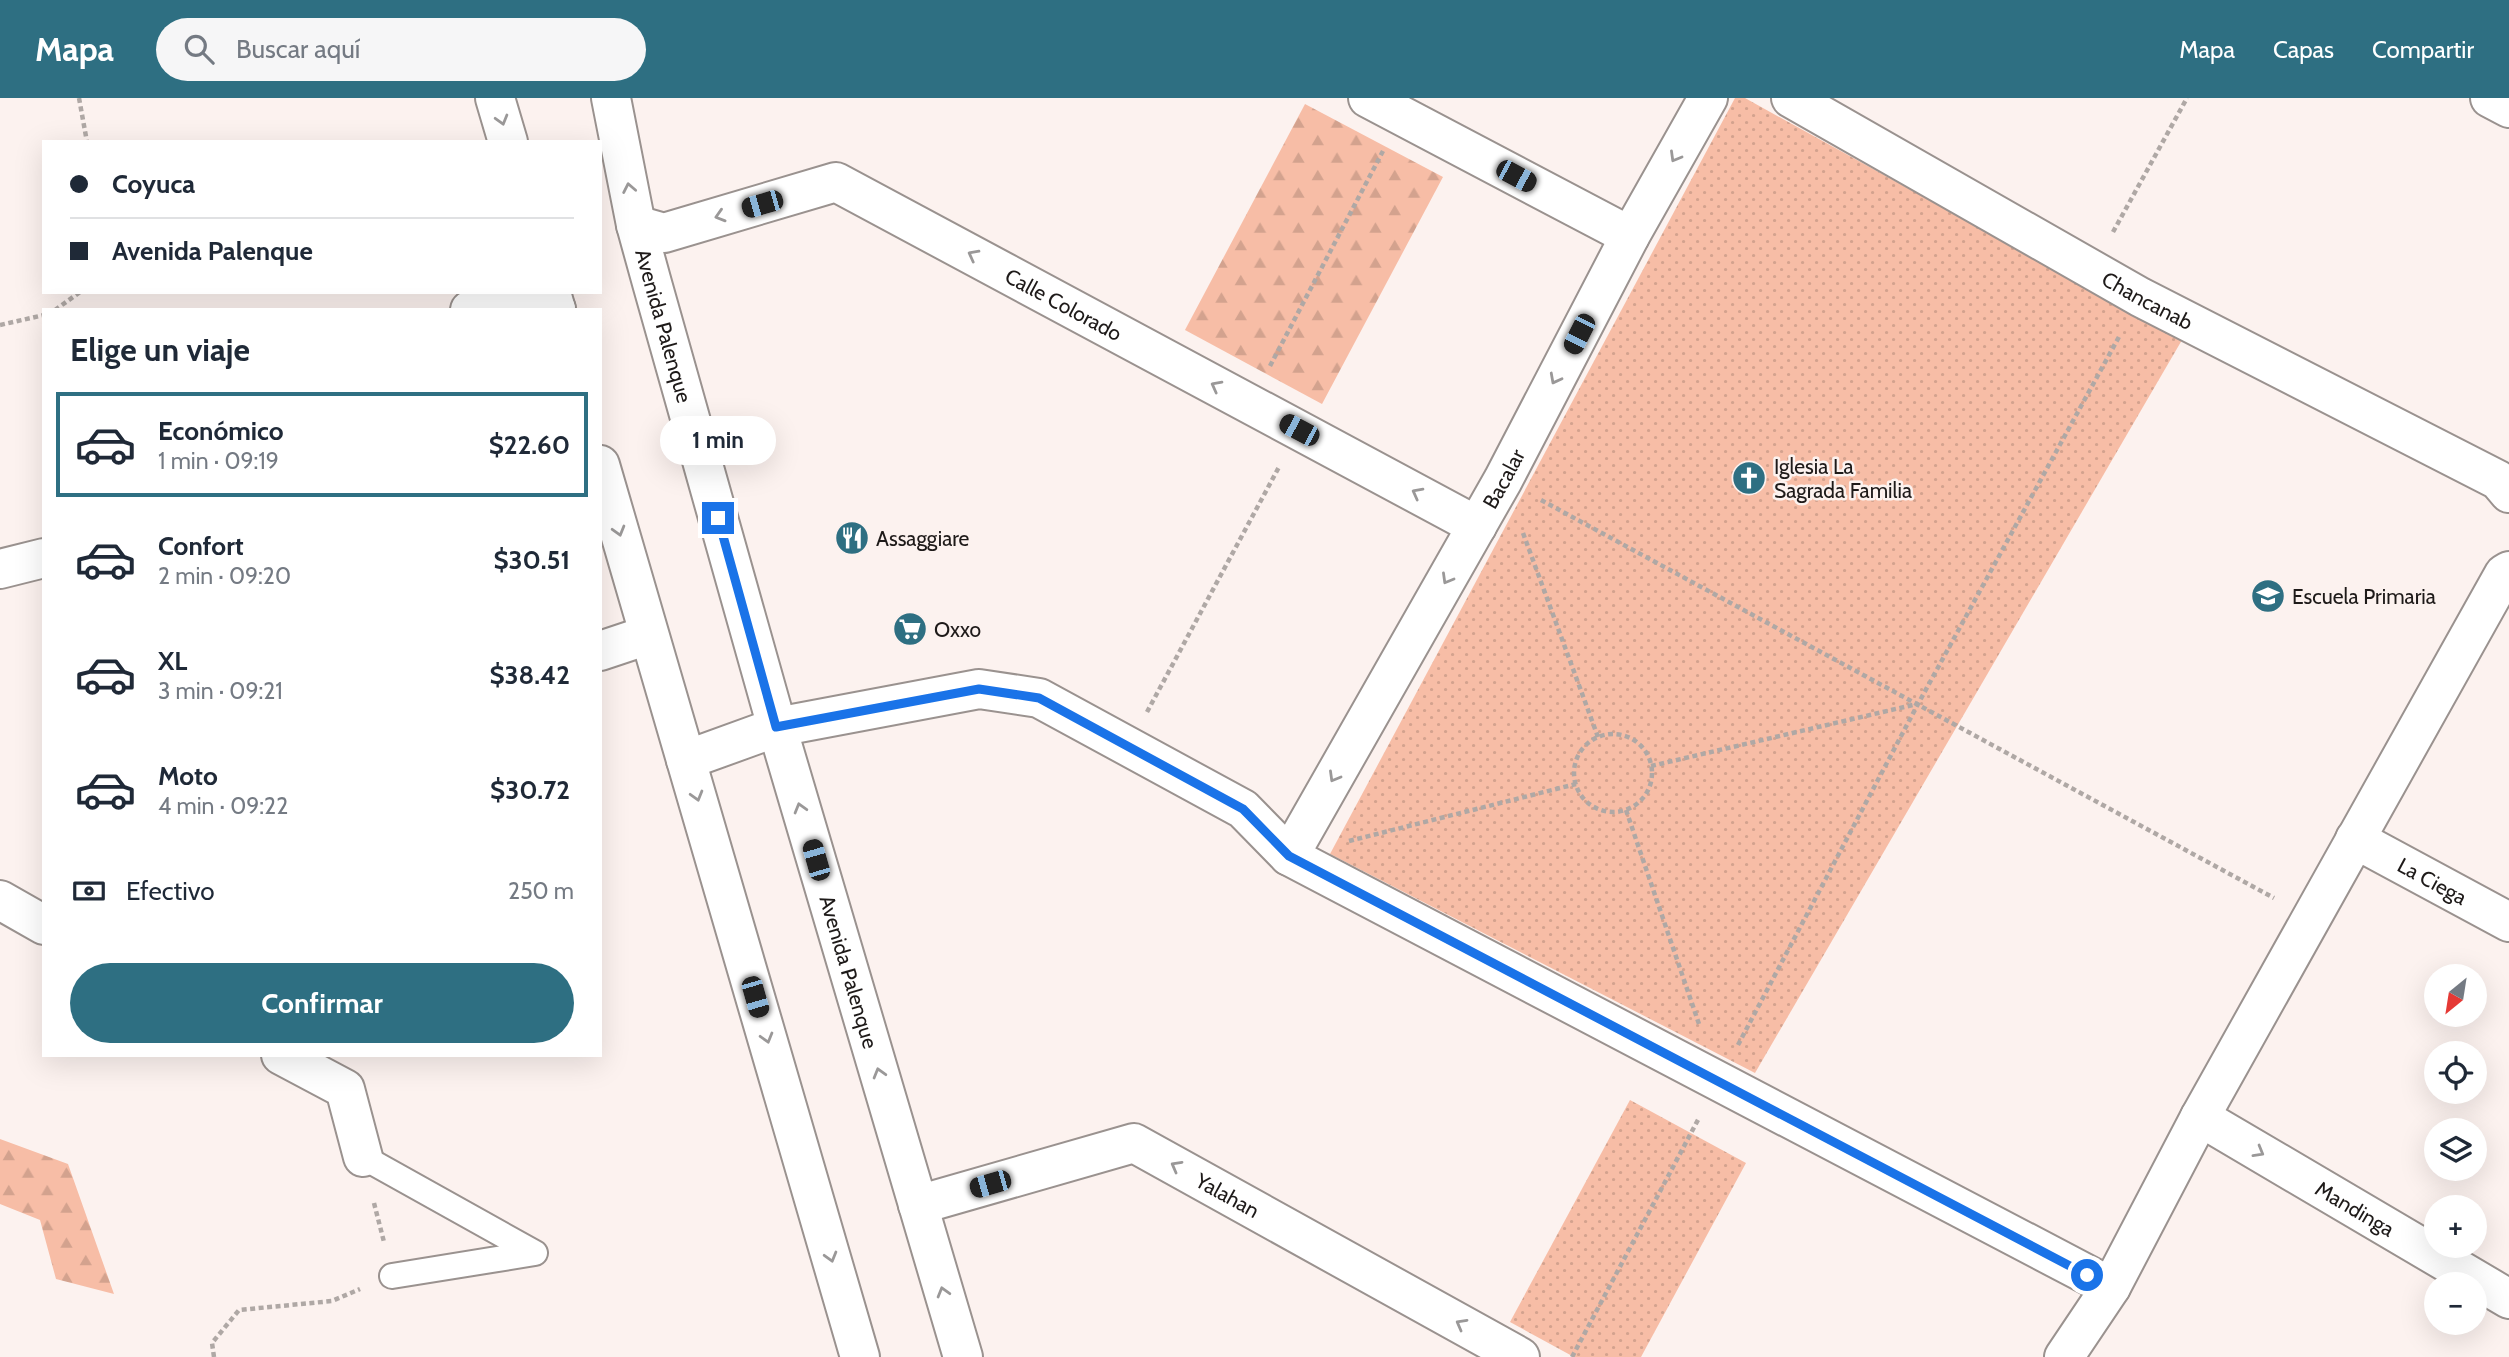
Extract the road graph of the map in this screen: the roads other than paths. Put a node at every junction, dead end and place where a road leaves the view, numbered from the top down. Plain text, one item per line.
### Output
1 (495, 98) edge
2 (611, 98) edge
3 (1368, 98) edge
4 (1709, 98) edge
5 (1791, 98) edge
6 (2490, 98) edge
7 (2509, 108) edge
8 (507, 140) edge
9 (636, 225) junction
10 (1630, 236) junction
11 (477, 308) edge
12 (506, 308) edge
13 (602, 473) edge
14 (2509, 493) edge
15 (1477, 526) junction
16 (42, 558) edge
17 (0, 569) edge
18 (2509, 571) edge
19 (648, 635) junction
20 (602, 650) edge
21 (776, 727) junction
22 (686, 760) junction
23 (2356, 839) junction
24 (1289, 856) junction
25 (0, 900) edge
26 (2509, 922) edge
27 (42, 924) edge
28 (285, 1057) edge
29 (2200, 1117) junction
30 (363, 1157) joint
31 (918, 1205) junction
32 (392, 1276) road end
33 (2111, 1287) junction
34 (2509, 1299) edge
35 (860, 1357) edge
36 (962, 1357) edge
37 (1520, 1357) edge
38 (2064, 1357) edge

1 -> 8 street
9 -> 2 street, Avenida Palenque
3 - 10 street
4 -> 10 street, Bacalar
5 - 14 street, Chancanab
6 - 7 street
15 -> 9 street, Calle Colorado
9 - 21 street, Avenida Palenque
10 -> 15 street, Bacalar
11 - 12 street
13 -> 19 street
15 -> 24 street, Bacalar
16 - 17 street
18 - 23 street
19 - 20 street
19 - 22 street
21 - 22 street
21 - 24 street
31 -> 21 street, Avenida Palenque
22 -> 35 street
23 - 26 street, La Ciega
23 - 29 street
24 - 33 street
25 - 27 street
28 - 30 street
29 - 33 street
29 -> 34 street, Mandinga
30 - 32 lane
36 -> 31 street, Avenida Palenque
37 -> 31 street, Yalahan
33 - 38 street

